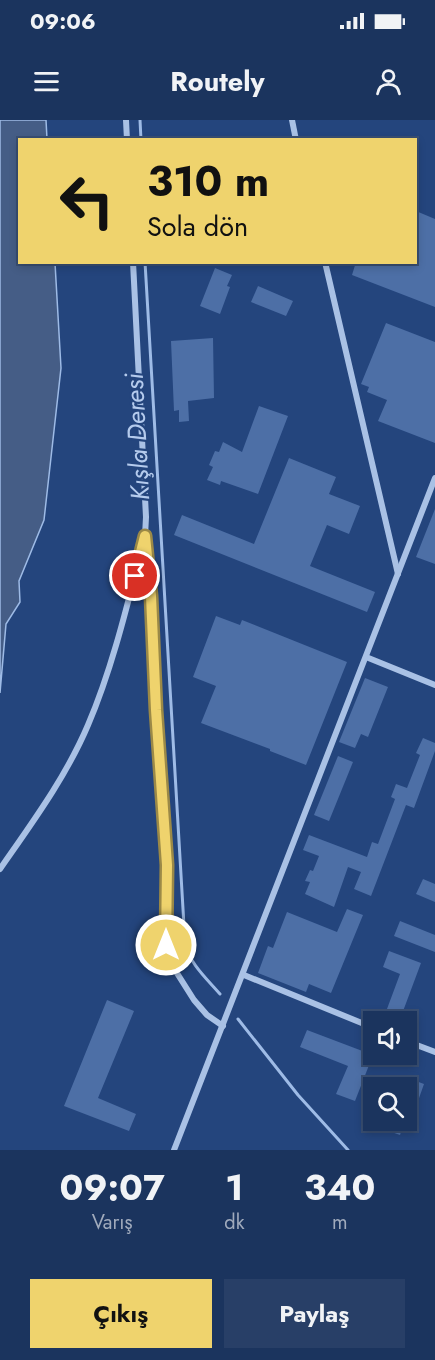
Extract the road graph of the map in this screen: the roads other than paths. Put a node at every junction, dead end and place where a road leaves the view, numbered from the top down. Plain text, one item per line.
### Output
1 (126, 120) edge
2 (291, 120) edge
3 (127, 138) edge
4 (296, 138) edge
5 (133, 264) edge
6 (325, 264) edge
7 (435, 478) edge
8 (145, 536) junction
9 (398, 575) junction
10 (366, 657) junction
11 (435, 685) edge
12 (0, 869) edge
13 (244, 975) junction
14 (363, 1024) edge
15 (223, 1026) junction
16 (417, 1046) edge
17 (435, 1053) edge
18 (174, 1150) edge

1 - 3 street
2 - 4 street
5 - 8 street
6 - 9 street
7 - 9 street
8 - 12 street
8 - 15 street
9 - 10 street
10 - 11 street
10 - 13 street
13 - 14 street
13 - 15 street
15 - 18 street
16 - 17 street

